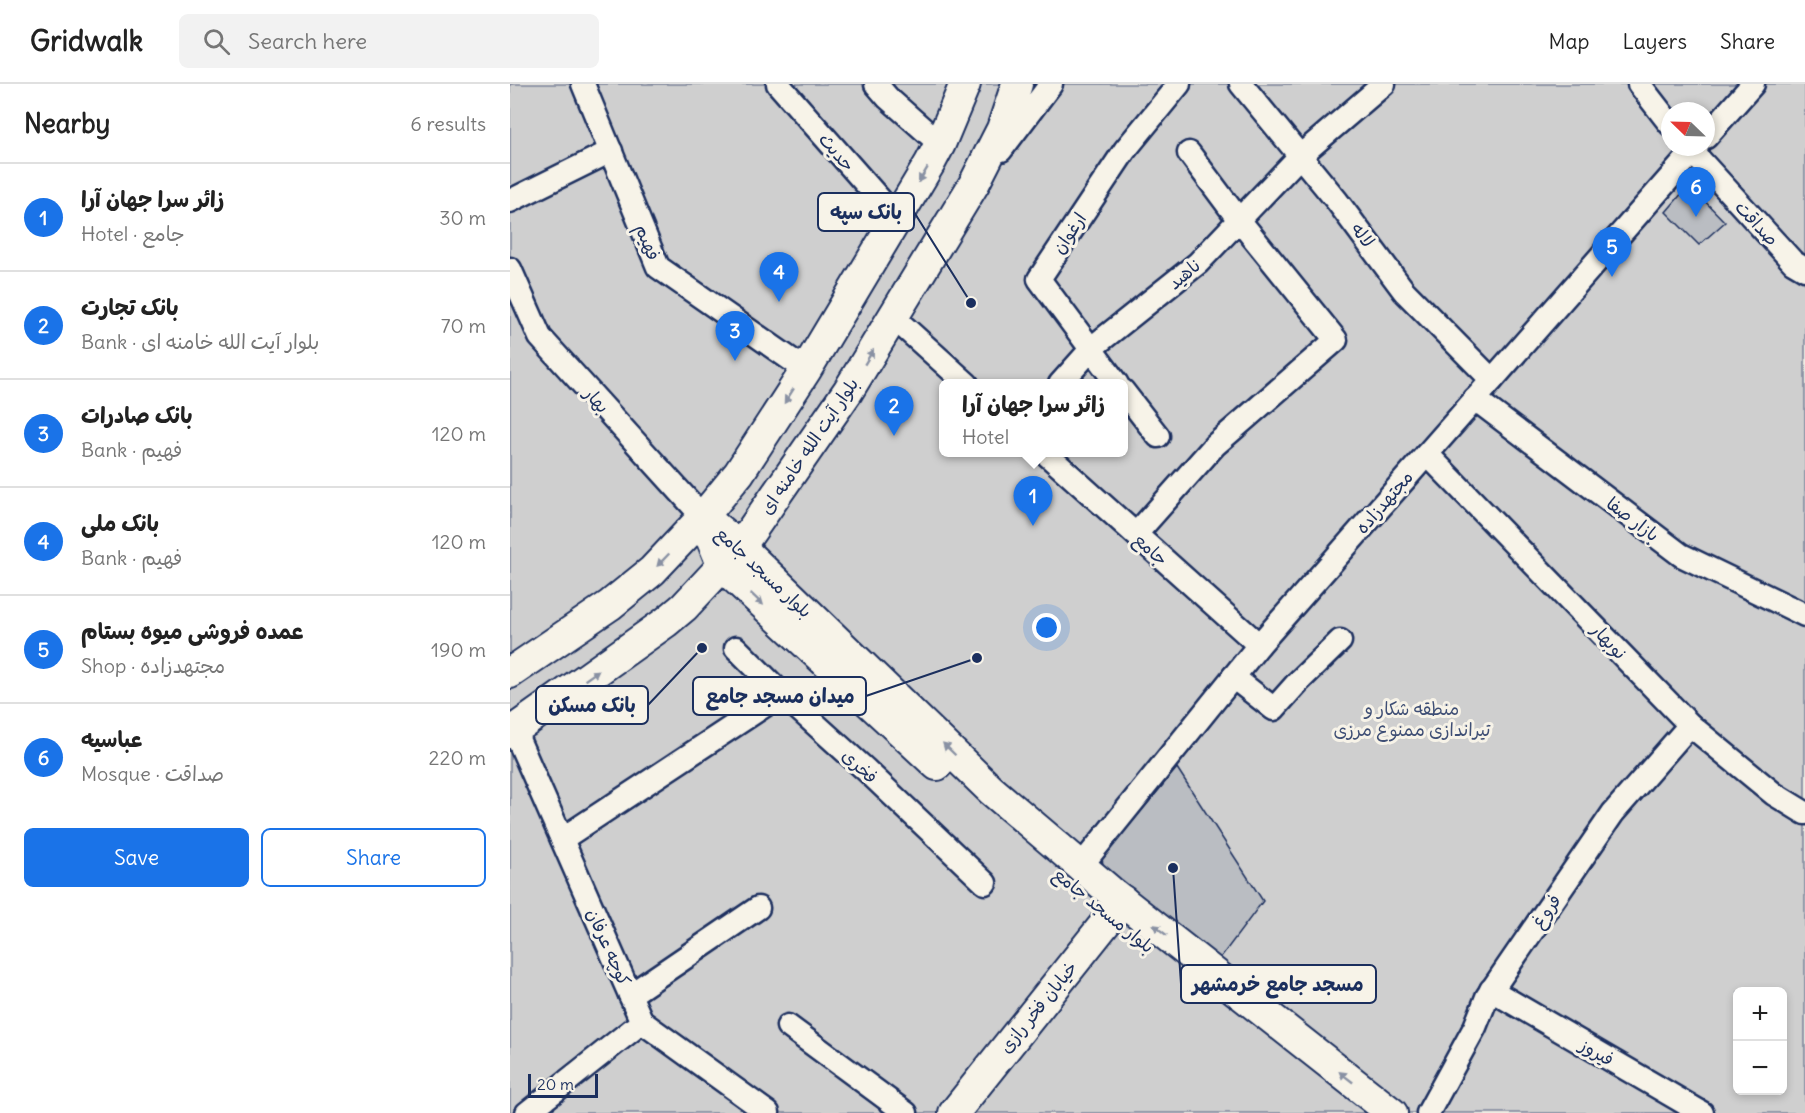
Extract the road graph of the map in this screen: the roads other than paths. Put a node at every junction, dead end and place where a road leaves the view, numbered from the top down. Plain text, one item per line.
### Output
1 (584, 84) edge
2 (778, 84) edge
3 (876, 84) edge
4 (965, 84) edge
5 (1017, 84) edge
6 (1051, 84) edge
7 (1179, 84) edge
8 (1241, 84) edge
9 (1384, 84) edge
10 (1639, 84) edge
11 (1753, 84) edge
12 (1661, 112) edge
13 (1715, 125) edge
14 (940, 144) junction
15 (611, 151) junction
16 (1189, 153) dead end
17 (1300, 156) junction
18 (1687, 156) edge
19 (1704, 156) edge
20 (974, 184) junction
21 (510, 201) edge
22 (897, 219) junction
23 (1239, 220) junction
24 (510, 269) edge
25 (1805, 269) edge
26 (893, 317) junction
27 (1090, 350) junction
28 (806, 370) junction
29 (961, 379) edge
30 (1064, 379) edge
31 (1113, 379) edge
32 (1492, 380) junction
33 (1128, 397) edge
34 (1475, 399) junction
35 (1158, 436) dead end
36 (1426, 454) junction
37 (1049, 457) edge
38 (703, 517) junction
39 (1136, 534) junction
40 (731, 557) junction
41 (1805, 615) edge
42 (1340, 641) dead end
43 (1259, 645) junction
44 (736, 648) dead end
45 (510, 673) edge
46 (1233, 676) junction
47 (782, 694) junction
48 (1690, 725) junction
49 (512, 731) edge
50 (1805, 813) edge
51 (562, 839) junction
52 (1081, 866) junction
53 (985, 883) dead end
54 (758, 908) dead end
55 (1117, 909) junction
56 (1491, 990) junction
57 (630, 995) junction
58 (642, 1022) junction
59 (788, 1026) dead end
60 (754, 1109) edge
61 (527, 1113) edge
62 (906, 1113) edge
63 (954, 1113) edge
64 (1360, 1113) edge
65 (1392, 1113) edge
66 (1428, 1113) edge
67 (1702, 1113) edge

1 - 15 street, فهیم
2 - 22 street, حدیث
3 - 14 street
4 - 14 main road
5 - 20 main road, بلوار آیت الله خامنه ای
6 - 20 street
7 - 27 street, ارغوان
8 - 17 street, لاله
9 - 17 street, ناهید
10 - 12 street
11 - 13 street, مجتهدزاده
14 -> 22 main road
15 - 21 street
15 - 28 street, فهیم
16 - 23 street
17 - 23 street, ناهید
17 - 32 street, لاله
18 - 32 street, مجتهدزاده
19 - 25 street, صداقت
20 - 26 main road, بلوار آیت الله خامنه ای
22 - 28 main road
23 - 27 street, ناهید
23 - 39 street
24 - 38 street, بهار
26 - 29 street
40 -> 26 main road, بلوار آیت الله خامنه ای
27 - 30 street, ناهید
27 - 31 street, ارغوان
28 -> 38 main road
32 - 34 street, مجتهدزاده
33 - 35 street
34 - 36 street, مجتهدزاده
34 - 41 street, بازار صفا
36 - 43 street, مجتهدزاده
36 - 48 street, نوبهار
37 - 39 street, جامع
38 - 40 main road, بلوار مسجد جامع
38 -> 45 main road
39 - 43 street, جامع
49 -> 40 main road, بلوار آیت الله خامنه ای
52 -> 40 main road, بلوار مسجد جامع
40 -> 55 main road, بلوار مسجد جامع
42 - 46 street
43 - 46 street, مجتهدزاده
44 - 47 street, فخری
46 - 52 street, مجتهدزاده
47 - 51 street
47 - 53 street, فخری
48 - 50 street, نوبهار
48 - 56 street, فروغ
49 - 51 street, کوچه عرفان
51 - 57 street, کوچه عرفان
52 - 55 main road, بلوار مسجد جامع
54 - 57 street
55 - 63 main road, خیابان فخر رازی
55 - 64 main road, بلوار مسجد جامع
65 -> 55 main road, بلوار مسجد جامع
56 - 66 street, فروغ
56 - 67 street, فیروز
57 - 58 street, کوچه عرفان
58 - 60 street
58 - 61 street
59 - 62 street

